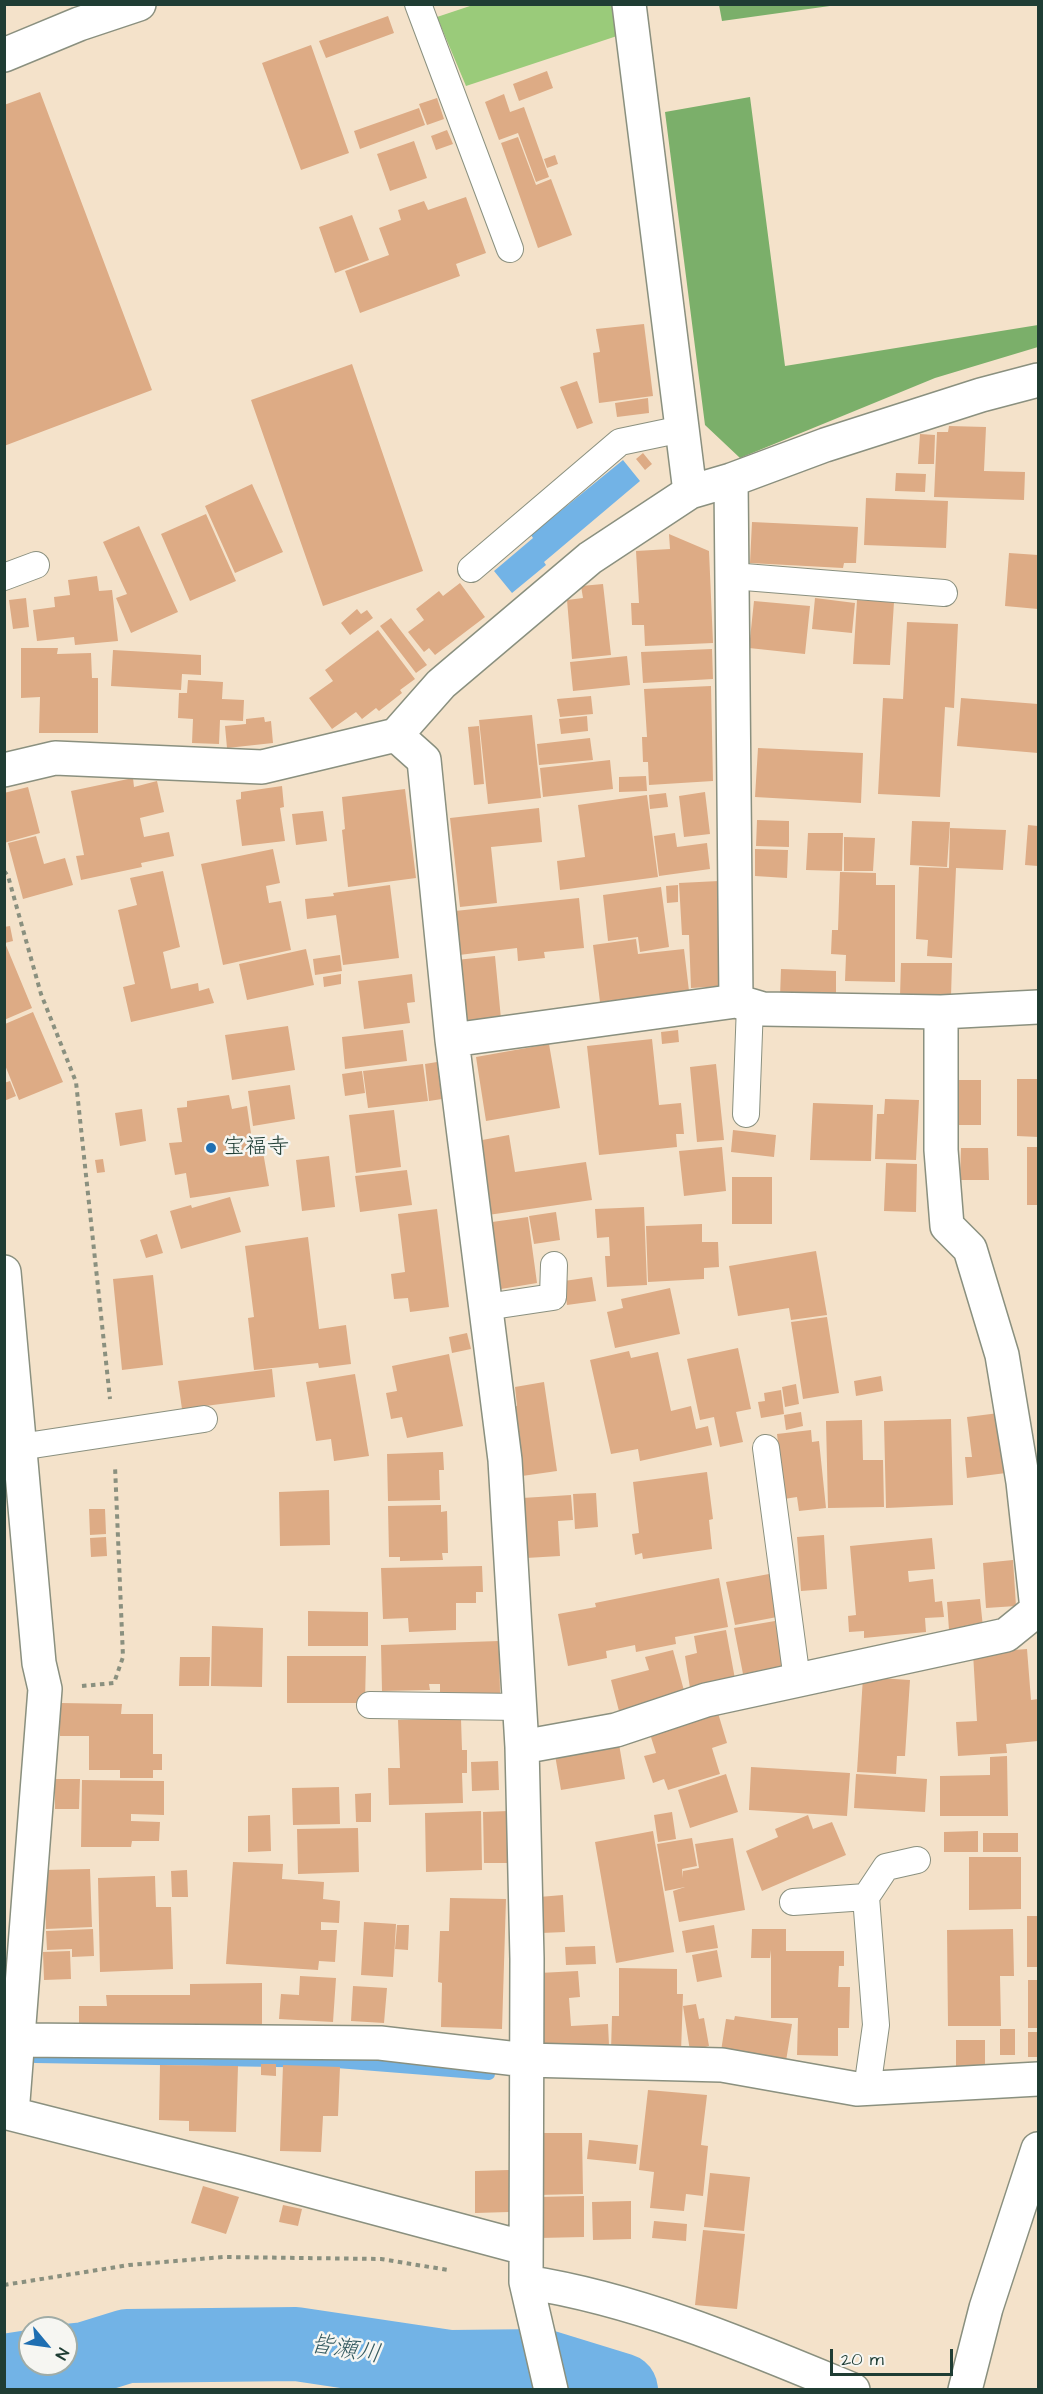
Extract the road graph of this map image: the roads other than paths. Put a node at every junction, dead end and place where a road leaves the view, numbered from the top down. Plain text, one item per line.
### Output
1 (139, 4) edge
2 (418, 4) edge
3 (629, 4) edge
4 (4, 55) edge
5 (510, 249) dead end
6 (1038, 380) edge
7 (682, 429) junction
8 (731, 480) junction
9 (690, 492) junction
10 (36, 565) dead end
11 (471, 569) dead end
12 (732, 576) junction
13 (4, 577) edge
14 (944, 593) dead end
15 (396, 735) junction
16 (4, 770) edge
17 (743, 1003) junction
18 (1038, 1007) edge
19 (941, 1012) junction
20 (452, 1040) junction
21 (746, 1114) dead end
22 (554, 1265) dead end
23 (4, 1272) edge
24 (486, 1307) junction
25 (204, 1419) dead end
26 (21, 1447) junction
27 (766, 1448) dead end
28 (1038, 1609) edge
29 (796, 1680) junction
30 (370, 1706) dead end
31 (520, 1707) junction
32 (522, 1747) junction
33 (917, 1860) dead end
34 (866, 1897) junction
35 (793, 1902) dead end
36 (17, 2040) junction
37 (526, 2060) junction
38 (1038, 2079) edge
39 (867, 2088) junction
40 (8, 2113) edge
41 (1038, 2149) edge
42 (525, 2248) junction
43 (526, 2282) junction
44 (551, 2390) edge
45 (853, 2390) edge
46 (966, 2390) edge

1 - 4 street
2 - 5 lane
3 - 7 street
6 - 8 street
7 - 9 street
7 - 11 lane
8 - 9 street
8 - 12 street
9 - 15 street
10 - 13 lane
12 - 14 lane
12 - 17 street
15 - 16 street
15 - 20 street
17 - 19 street
17 - 20 street
17 - 21 lane
18 - 19 street
19 - 28 street
20 - 24 street
22 - 24 lane
23 - 26 street
24 - 31 street
25 - 26 lane
26 - 36 street
27 - 29 lane
28 - 29 street
29 - 32 street
30 - 31 lane
31 - 32 street
32 - 37 street
33 - 34 lane
34 - 35 lane
34 - 39 lane
36 - 37 street
36 - 40 street
37 - 39 street
37 - 42 street
38 - 39 street
40 - 42 street
41 - 46 street
42 - 43 street
43 - 44 street
43 - 45 street

